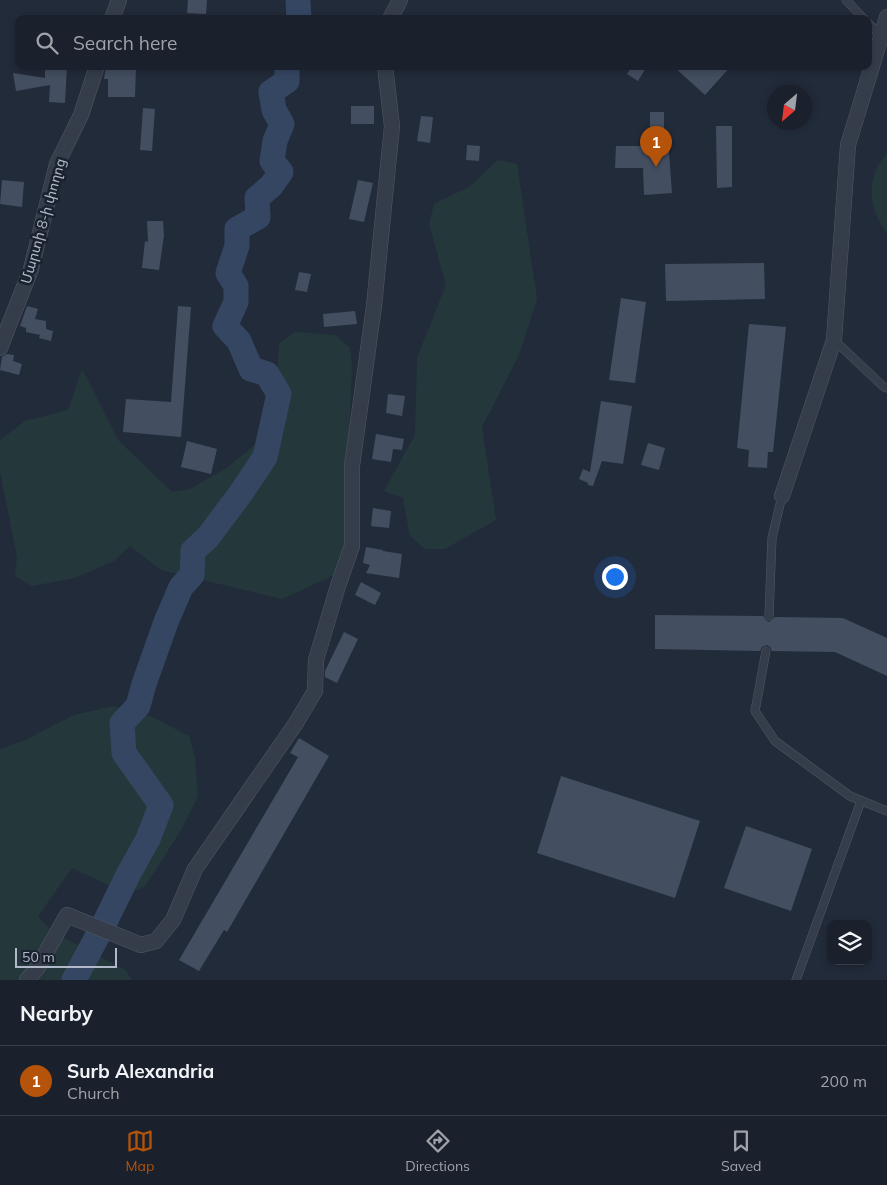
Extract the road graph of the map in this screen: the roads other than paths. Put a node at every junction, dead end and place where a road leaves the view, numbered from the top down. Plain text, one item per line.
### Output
1 (119, 0) edge
2 (400, 0) edge
3 (846, 0) edge
4 (113, 15) edge
5 (392, 15) edge
6 (860, 15) edge
7 (887, 17) edge
8 (872, 26) edge
9 (884, 37) edge
10 (95, 70) edge
11 (385, 70) edge
12 (834, 340) junction
13 (0, 348) edge
14 (887, 388) edge
15 (782, 496) joint
16 (769, 616) dead end
17 (766, 651) dead end
18 (860, 801) junction
19 (887, 811) edge
20 (27, 980) edge
21 (796, 980) edge

1 - 4 street
2 - 5 street
3 - 6 lane
7 - 9 street
8 - 9 lane
9 - 12 street
10 - 13 street, Մարտի 8-ի փողոց
11 - 20 street
12 - 14 lane
12 - 15 street
15 - 16 lane
17 - 18 lane
18 - 19 lane
18 - 21 lane

